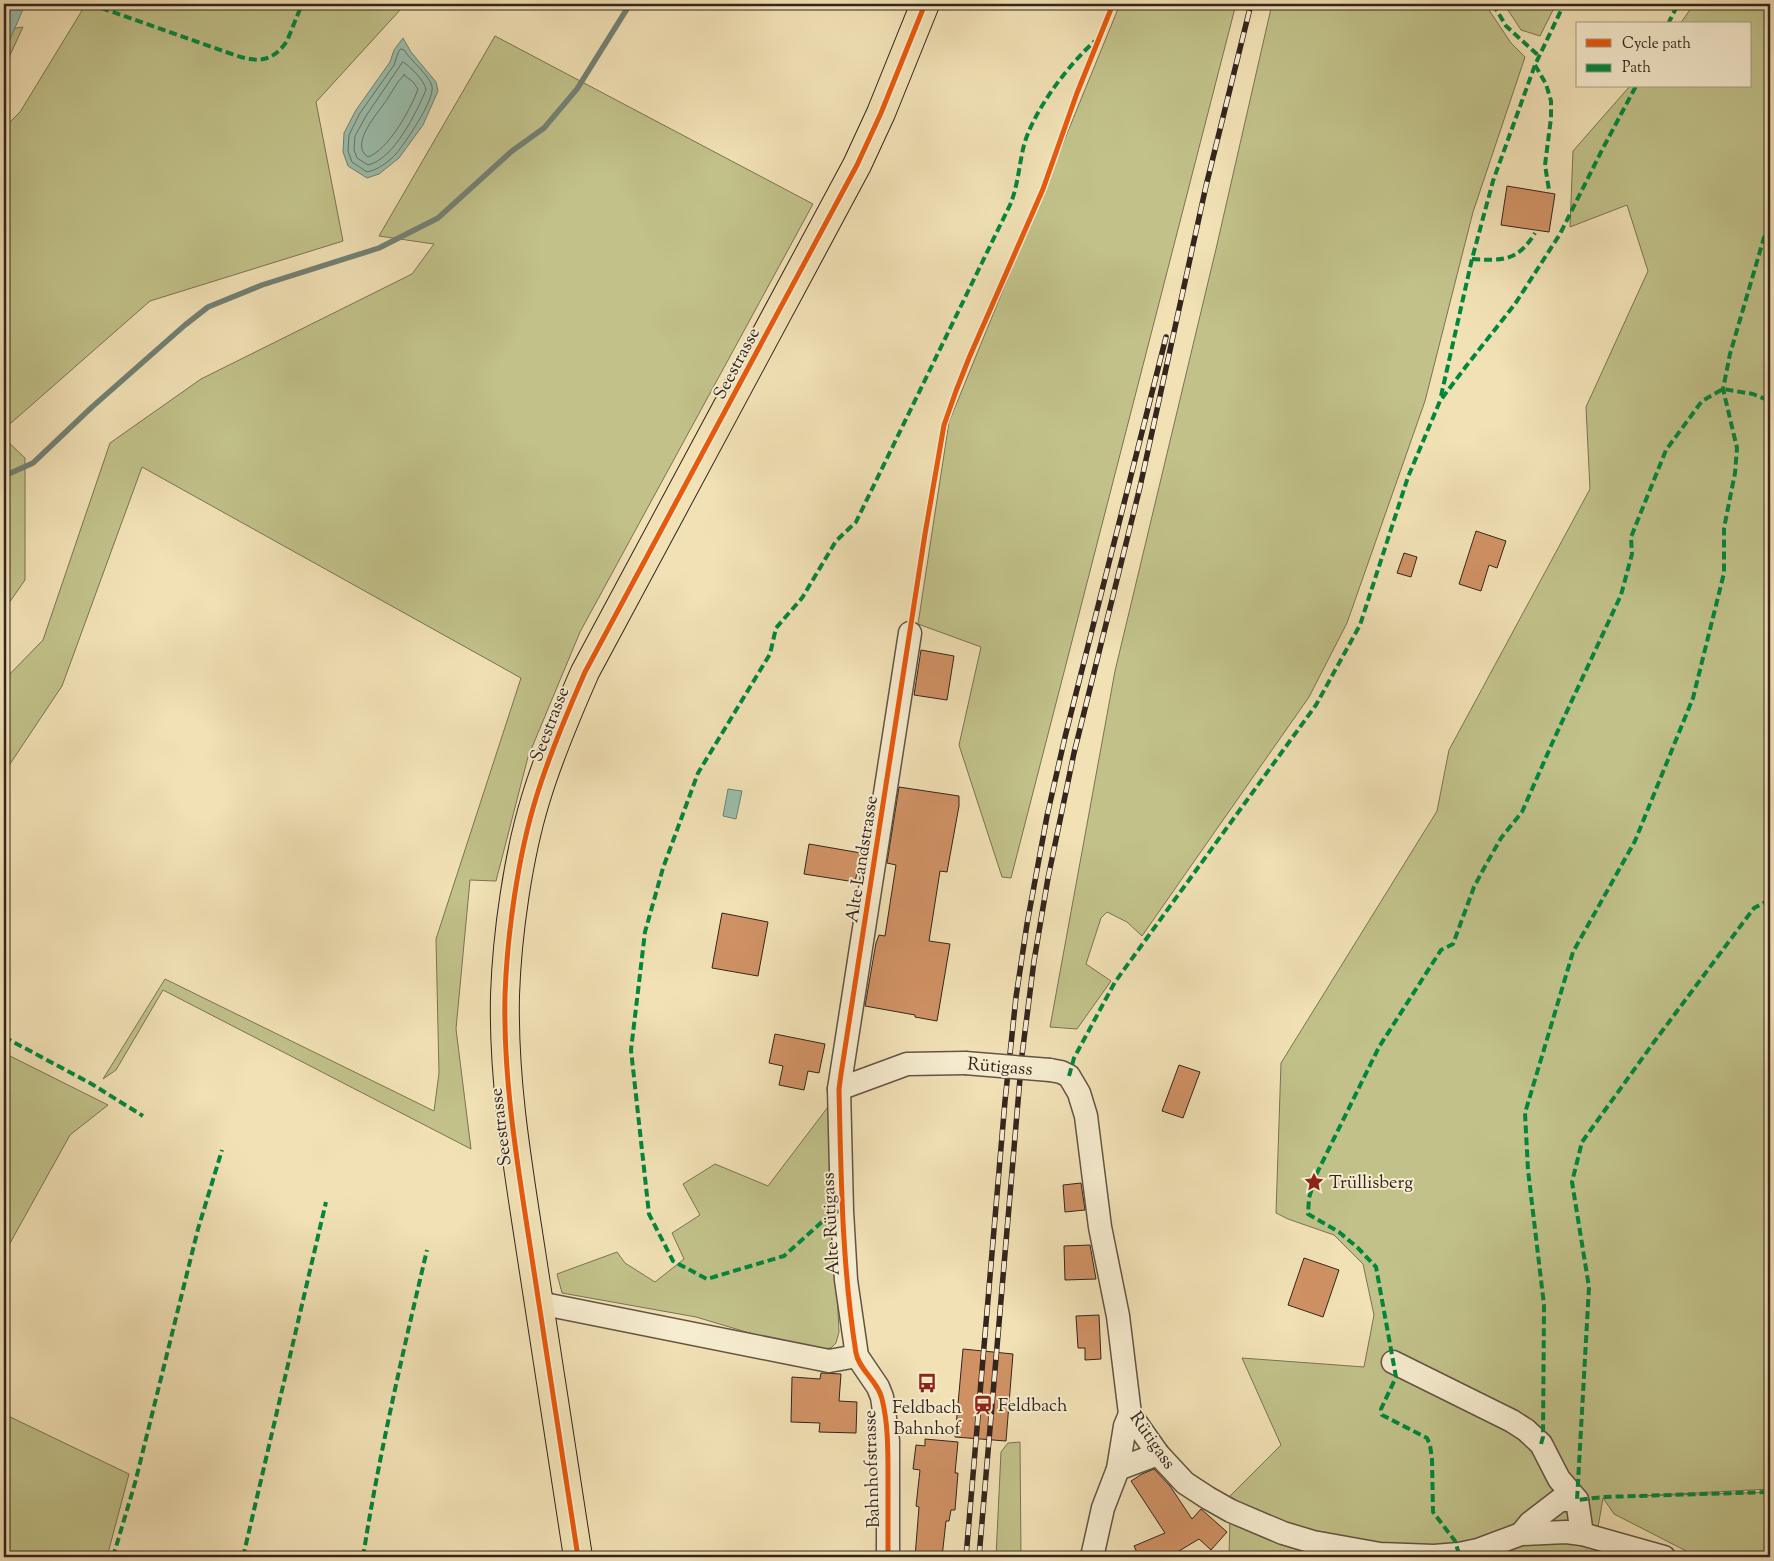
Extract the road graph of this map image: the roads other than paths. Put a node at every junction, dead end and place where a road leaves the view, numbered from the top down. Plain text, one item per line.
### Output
1 (925, 4) edge
2 (910, 633) dead end
3 (840, 1089) junction
4 (539, 1303) junction
5 (857, 1356) junction
6 (1393, 1362) dead end
7 (1130, 1414) junction
8 (1158, 1454) junction
9 (1118, 1469) junction
10 (1577, 1500) junction
11 (1521, 1534) junction
12 (1582, 1534) junction
13 (578, 1557) edge
14 (888, 1557) edge
15 (1092, 1557) edge
16 (1664, 1557) edge

1 - 4 main road, Seestrasse
2 - 3 street, Alte Landstrasse
3 - 5 street, Alte Rütigass
3 - 7 street, Rütigass, bridge
4 - 5 street
4 - 13 main road, Seestrasse
5 - 14 street, Bahnhofstrasse
6 - 10 street
7 - 8 street, Rütigass
7 - 9 street
8 - 9 street
8 - 11 street, Rütigass
9 - 15 street
10 - 11 street
10 - 12 street
11 - 12 street, Rütigass
12 - 16 street, Rütigass

